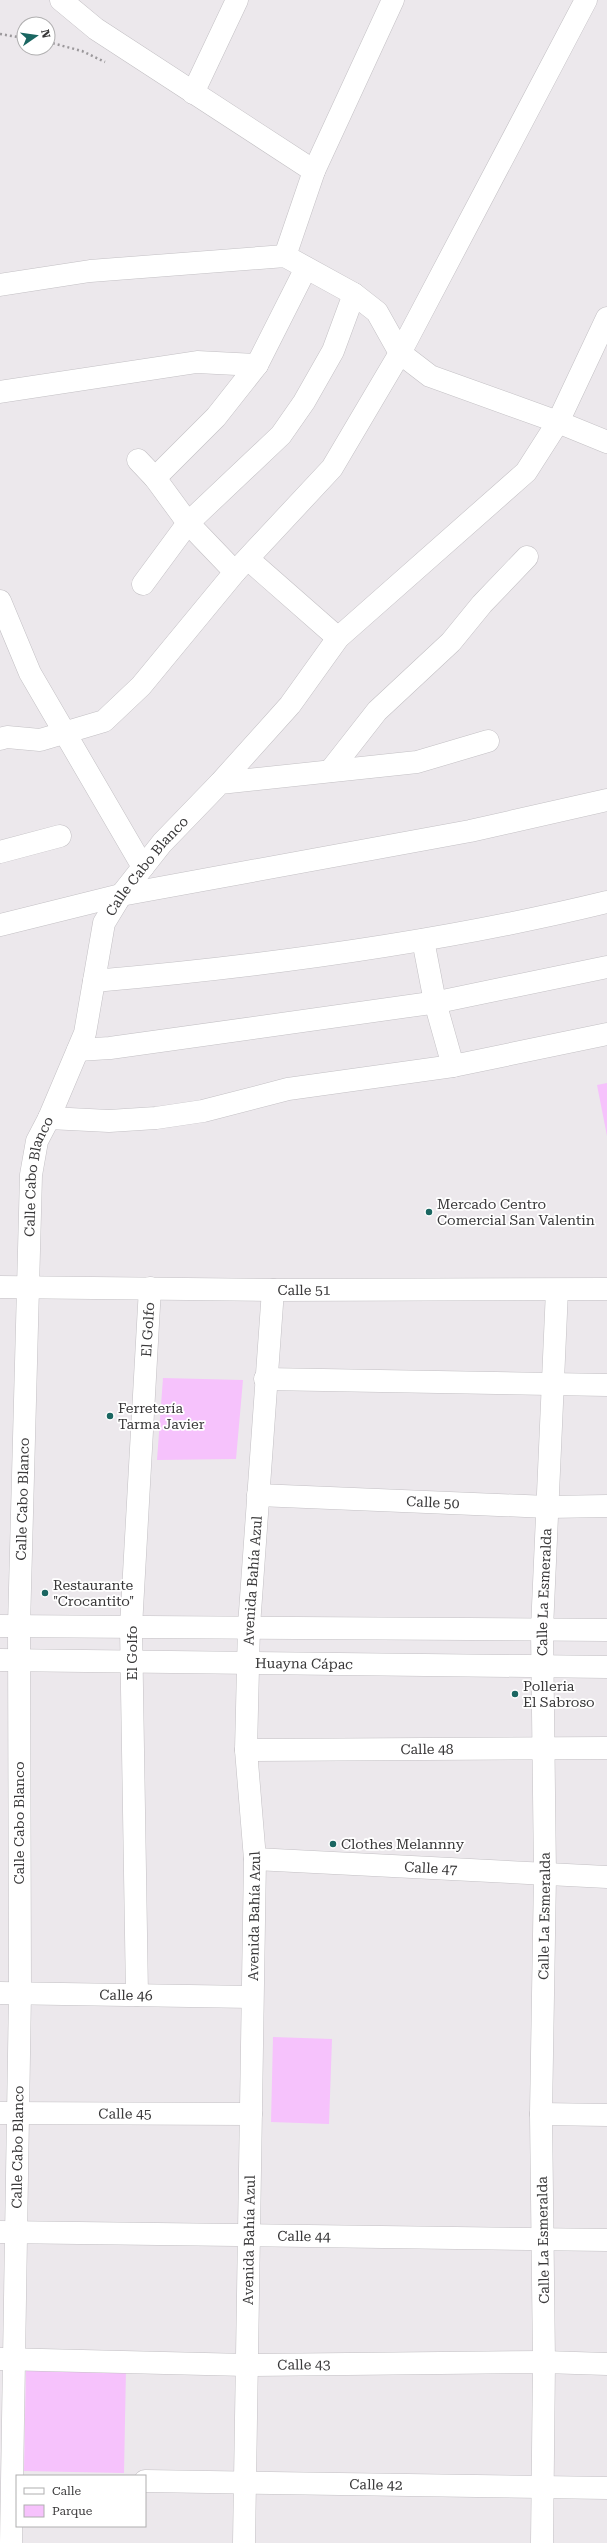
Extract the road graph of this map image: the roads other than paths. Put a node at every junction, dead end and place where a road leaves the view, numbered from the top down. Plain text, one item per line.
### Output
1 (62, 0) edge
2 (237, 0) edge
3 (393, 0) edge
4 (586, 0) edge
5 (193, 93) junction
6 (314, 171) junction
7 (284, 256) junction
8 (306, 268) junction
9 (0, 285) edge
10 (354, 294) junction
11 (607, 318) edge
12 (400, 353) junction
13 (256, 365) junction
14 (0, 392) edge
15 (558, 422) junction
16 (607, 442) edge
17 (138, 460) dead end
18 (155, 478) junction
19 (188, 523) junction
20 (527, 557) dead end
21 (242, 566) junction
22 (143, 584) dead end
23 (2, 609) edge
24 (338, 638) junction
25 (65, 733) junction
26 (0, 739) edge
27 (488, 741) dead end
28 (330, 771) junction
29 (220, 783) junction
30 (607, 800) edge
31 (60, 836) dead end
32 (0, 852) edge
33 (143, 867) junction
34 (121, 895) junction
35 (607, 902) edge
36 (0, 925) edge
37 (423, 940) junction
38 (607, 967) edge
39 (94, 981) junction
40 (435, 1002) junction
41 (607, 1034) edge
42 (78, 1050) junction
43 (453, 1066) junction
44 (49, 1118) junction
45 (0, 1286) edge
46 (29, 1286) junction
47 (150, 1288) junction
48 (607, 1289) edge
49 (273, 1290) junction
50 (557, 1290) junction
51 (265, 1379) junction
52 (552, 1384) junction
53 (607, 1385) edge
54 (258, 1495) junction
55 (607, 1506) edge
56 (548, 1507) junction
57 (10, 1626) edge
58 (249, 1626) junction
59 (131, 1627) junction
60 (542, 1630) junction
61 (607, 1630) edge
62 (10, 1660) edge
63 (132, 1662) junction
64 (247, 1664) junction
65 (542, 1666) junction
66 (607, 1667) edge
67 (542, 1747) junction
68 (607, 1748) edge
69 (246, 1750) junction
70 (255, 1859) junction
71 (544, 1875) junction
72 (607, 1877) edge
73 (10, 1993) edge
74 (137, 1995) junction
75 (252, 1997) junction
76 (9, 2114) edge
77 (251, 2114) junction
78 (541, 2114) junction
79 (607, 2115) edge
80 (8, 2232) edge
81 (249, 2234) junction
82 (544, 2239) junction
83 (607, 2240) edge
84 (7, 2359) edge
85 (544, 2362) junction
86 (607, 2364) edge
87 (246, 2365) junction
88 (10, 2479) edge
89 (146, 2480) edge
90 (245, 2482) junction
91 (544, 2487) junction
92 (607, 2488) edge
93 (11, 2543) edge
94 (244, 2543) edge
95 (542, 2543) edge

1 - 5 street
2 - 5 street
3 - 6 street
4 - 12 street
5 - 6 street
6 - 7 street
7 - 8 street
7 - 9 street
8 - 10 street
8 - 13 street
10 - 12 street
10 - 19 street
11 - 15 street, Calle Cabo Blanco
12 - 15 street
12 - 21 street
13 - 14 street
13 - 18 street
15 - 16 street
15 - 24 street, Calle Cabo Blanco
17 - 18 street
18 - 19 street
19 - 21 street
19 - 22 street
20 - 28 street
21 - 24 street
21 - 25 street
23 - 25 street
24 - 29 street, Calle Cabo Blanco
25 - 26 street
25 - 33 street
27 - 28 street
28 - 29 street
29 - 33 street, Calle Cabo Blanco
30 - 34 street
31 - 32 street
33 - 34 street, Calle Cabo Blanco
34 - 36 street
34 - 39 street, Calle Cabo Blanco
35 - 37 street
37 - 39 street
37 - 40 street
38 - 40 street
39 - 42 street, Calle Cabo Blanco
40 - 42 street
40 - 43 street
41 - 43 street
42 - 44 street, Calle Cabo Blanco
43 - 44 street
44 - 46 street, Calle Cabo Blanco
45 - 46 street, Calle 51
46 - 47 street, Calle 51
46 - 57 street, Calle Cabo Blanco
47 - 49 street, Calle 51
47 - 59 street, El Golfo
48 - 50 street, Calle 51
49 - 50 street, Calle 51
49 - 51 street, Avenida Bahía Azul
50 - 52 street, Calle La Esmeralda
51 - 52 street
51 - 54 street, Avenida Bahía Azul
52 - 53 street
52 - 56 street, Calle La Esmeralda
54 - 56 street, Calle 50
54 - 58 street, Avenida Bahía Azul
55 - 56 street, Calle 50
56 - 60 street, Calle La Esmeralda
57 - 59 street
57 - 62 street, Calle Cabo Blanco
58 - 59 street
58 - 60 street
58 - 64 street, Avenida Bahía Azul
59 - 63 street, El Golfo
60 - 61 street
60 - 65 street, Calle La Esmeralda
62 - 63 street, Huayna Cápac
62 - 73 street, Calle Cabo Blanco
63 - 64 street, Huayna Cápac
63 - 74 street, El Golfo
64 - 65 street, Huayna Cápac
64 - 69 street, Avenida Bahía Azul
65 - 66 street, Huayna Cápac
65 - 67 street, Calle La Esmeralda
67 - 68 street, Calle 48
67 - 69 street, Calle 48
67 - 71 street, Calle La Esmeralda
69 - 70 street, Avenida Bahía Azul
70 - 71 street, Calle 47
70 - 75 street, Avenida Bahía Azul
71 - 72 street, Calle 47
71 - 78 street, Calle La Esmeralda
73 - 74 street, Calle 46
73 - 76 street, Calle Cabo Blanco
74 - 75 street, Calle 46
75 - 77 street, Avenida Bahía Azul
76 - 77 street, Calle 45
76 - 80 street, Calle Cabo Blanco
77 - 81 street, Avenida Bahía Azul
78 - 79 street
78 - 82 street, Calle La Esmeralda
80 - 81 street, Calle 44
80 - 84 street, Calle Cabo Blanco
81 - 82 street, Calle 44
81 - 87 street, Avenida Bahía Azul
82 - 83 street, Calle 44
82 - 85 street, Calle La Esmeralda
84 - 87 street, Calle 43
84 - 88 street, Calle Cabo Blanco
85 - 86 street, Calle 43
85 - 87 street, Calle 43
85 - 91 street, Calle La Esmeralda
87 - 90 street, Avenida Bahía Azul
88 - 93 street, Calle Cabo Blanco
89 - 90 street, Calle 42
90 - 91 street, Calle 42
90 - 94 street, Avenida Bahía Azul
91 - 92 street, Calle 42
91 - 95 street, Calle La Esmeralda

